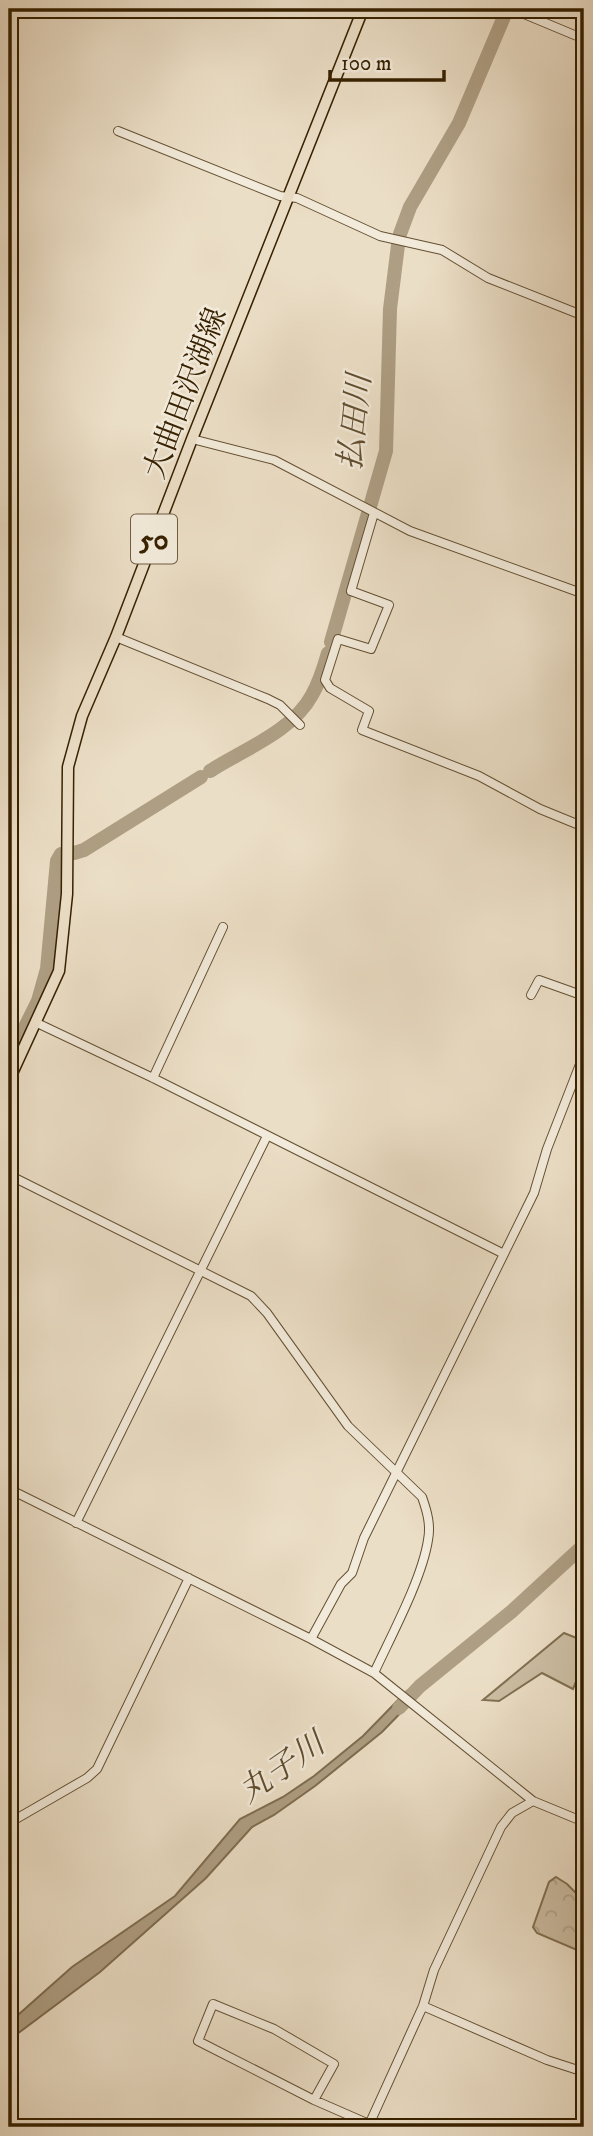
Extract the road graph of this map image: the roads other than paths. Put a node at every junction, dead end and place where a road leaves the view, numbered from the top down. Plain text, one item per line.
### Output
1 (363, 9) edge
2 (512, 9) edge
3 (584, 39) edge
4 (118, 131) dead end
5 (288, 197) junction
6 (584, 316) edge
7 (192, 439) junction
8 (373, 512) junction
9 (584, 594) edge
10 (116, 637) junction
11 (300, 725) dead end
12 (584, 827) edge
13 (223, 927) dead end
14 (531, 995) dead end
15 (584, 996) edge
16 (37, 1023) junction
17 (584, 1054) edge
18 (153, 1078) junction
19 (9, 1080) edge
20 (267, 1136) junction
21 (9, 1175) edge
22 (504, 1254) junction
23 (200, 1270) junction
24 (397, 1471) junction
25 (9, 1489) edge
26 (76, 1523) junction
27 (189, 1578) junction
28 (311, 1639) junction
29 (376, 1675) junction
30 (533, 1801) junction
31 (584, 1822) edge
32 (9, 1823) edge
33 (423, 2006) junction
34 (584, 2072) edge
35 (314, 2100) junction
36 (369, 2126) edge

1 - 5 main road, 大曲田沢湖線 / 50
2 - 3 street
4 - 5 street
5 - 6 street
5 - 7 main road, 大曲田沢湖線 / 50
7 - 8 street
7 - 10 main road, 大曲田沢湖線 / 50
8 - 9 street
8 - 12 street
10 - 11 street
10 - 16 main road, 大曲田沢湖線 / 50
13 - 18 street
14 - 15 street
16 - 18 street
16 - 19 main road, 大曲田沢湖線 / 50
17 - 22 street
18 - 20 street
20 - 22 street
20 - 23 street
21 - 23 street
22 - 24 street
23 - 24 street
23 - 26 street
24 - 28 street
24 - 29 street
25 - 26 street
26 - 27 street
27 - 28 street
27 - 32 street
28 - 29 street
29 - 30 street
30 - 31 street
30 - 33 street
33 - 34 street
33 - 36 street
35 - 35 street
35 - 36 street

